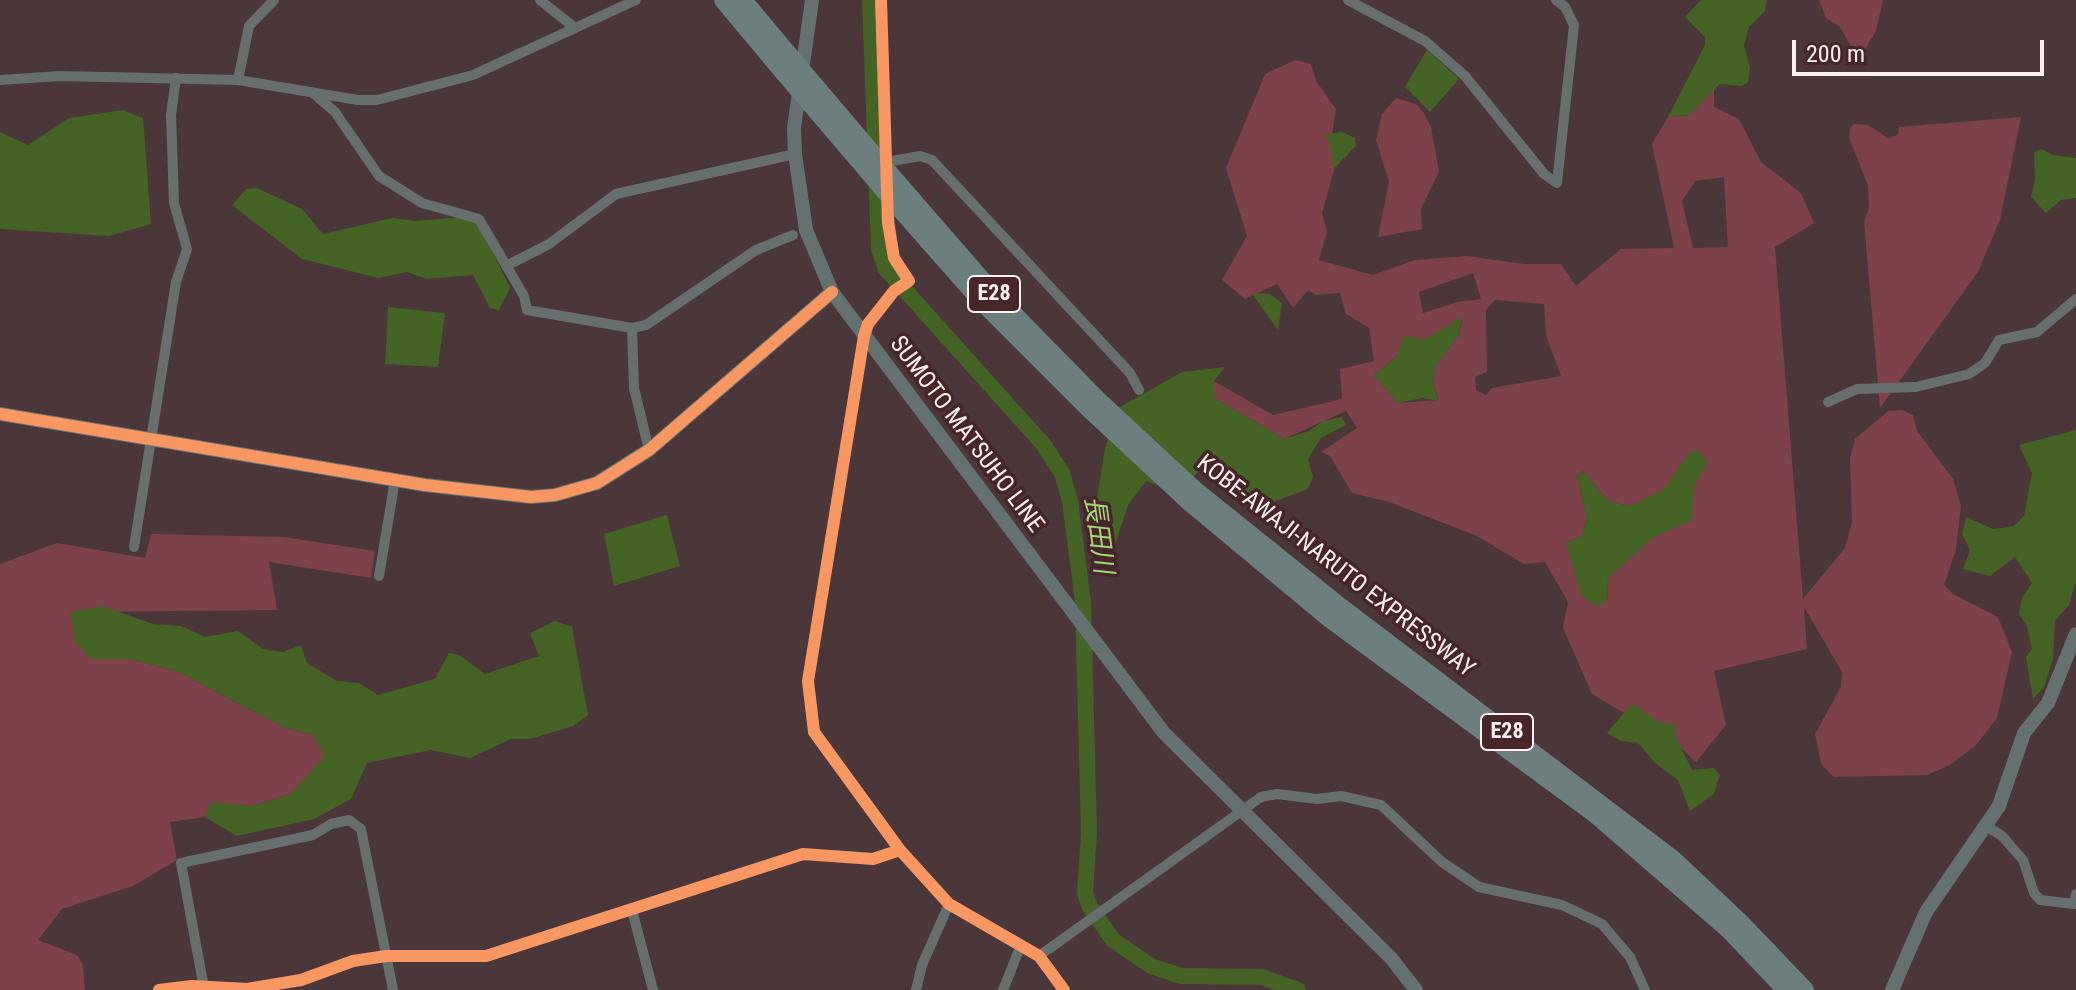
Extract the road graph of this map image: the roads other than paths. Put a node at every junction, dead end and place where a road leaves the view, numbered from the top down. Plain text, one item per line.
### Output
1 (274, 0) edge
2 (540, 0) edge
3 (636, 0) edge
4 (723, 0) edge
5 (743, 0) edge
6 (812, 0) edge
7 (881, 0) edge
8 (1348, 0) edge
9 (1556, 0) edge
10 (575, 28) junction
11 (787, 64) junction
12 (176, 78) junction
13 (0, 80) edge
14 (238, 80) junction
15 (311, 92) junction
16 (795, 154) junction
17 (886, 162) junction
18 (793, 235) dead end
19 (506, 266) junction
20 (832, 292) junction
21 (2076, 299) edge
22 (632, 328) junction
23 (864, 336) junction
24 (1139, 390) dead end
25 (1828, 402) dead end
26 (1093, 404) junction
27 (0, 414) edge
28 (152, 440) junction
29 (649, 450) junction
30 (395, 480) junction
31 (1191, 495) junction
32 (134, 547) dead end
33 (379, 576) dead end
34 (2076, 634) edge
35 (1240, 811) junction
36 (1988, 827) junction
37 (900, 850) junction
38 (2075, 901) edge
39 (949, 904) junction
40 (632, 910) junction
41 (1021, 945) junction
42 (386, 956) junction
43 (1039, 956) junction
44 (204, 988) edge
45 (159, 990) edge
46 (393, 990) edge
47 (653, 990) edge
48 (916, 990) edge
49 (1003, 990) edge
50 (1064, 990) edge
51 (1416, 990) edge
52 (1645, 990) edge
53 (1786, 990) edge
54 (1805, 990) edge
55 (1892, 990) edge

1 - 14 street
2 - 10 street
3 - 10 street
4 - 11 highway, KOBE-AWAJI-NARUTO EXPRESSWAY / E28
5 - 11 highway, KOBE-AWAJI-NARUTO EXPRESSWAY / E28
6 - 16 main road, SUMOTO MATSUHO LINE
7 - 17 street
8 - 9 street
10 - 15 street
11 - 26 highway, KOBE-AWAJI-NARUTO EXPRESSWAY / E28, bridge
11 - 26 highway, KOBE-AWAJI-NARUTO EXPRESSWAY / E28, bridge
12 - 13 street
12 - 14 street
12 - 28 street
14 - 15 street
15 - 19 street
16 - 19 street
16 - 20 main road, SUMOTO MATSUHO LINE
17 - 23 street
17 - 24 street
18 - 22 street
19 - 22 street
20 - 23 main road, SUMOTO MATSUHO LINE
20 - 29 main road
21 - 25 street
22 - 29 street
23 - 35 main road, SUMOTO MATSUHO LINE
23 - 37 street
26 - 31 highway, KOBE-AWAJI-NARUTO EXPRESSWAY / E28
27 - 28 main road
28 - 30 main road
28 - 32 street
29 - 30 main road
30 - 33 street
31 - 53 highway, KOBE-AWAJI-NARUTO EXPRESSWAY / E28
31 - 54 highway, KOBE-AWAJI-NARUTO EXPRESSWAY / E28
34 - 36 main road
35 - 43 street
35 - 51 main road, SUMOTO MATSUHO LINE
35 - 52 street
36 - 38 street
36 - 55 main road
37 - 39 street
37 - 40 street
39 - 41 street
39 - 48 street
40 - 42 street
40 - 47 street
41 - 43 street
41 - 49 street
42 - 44 street
42 - 44 street
42 - 46 street
43 - 50 street
44 - 45 street

